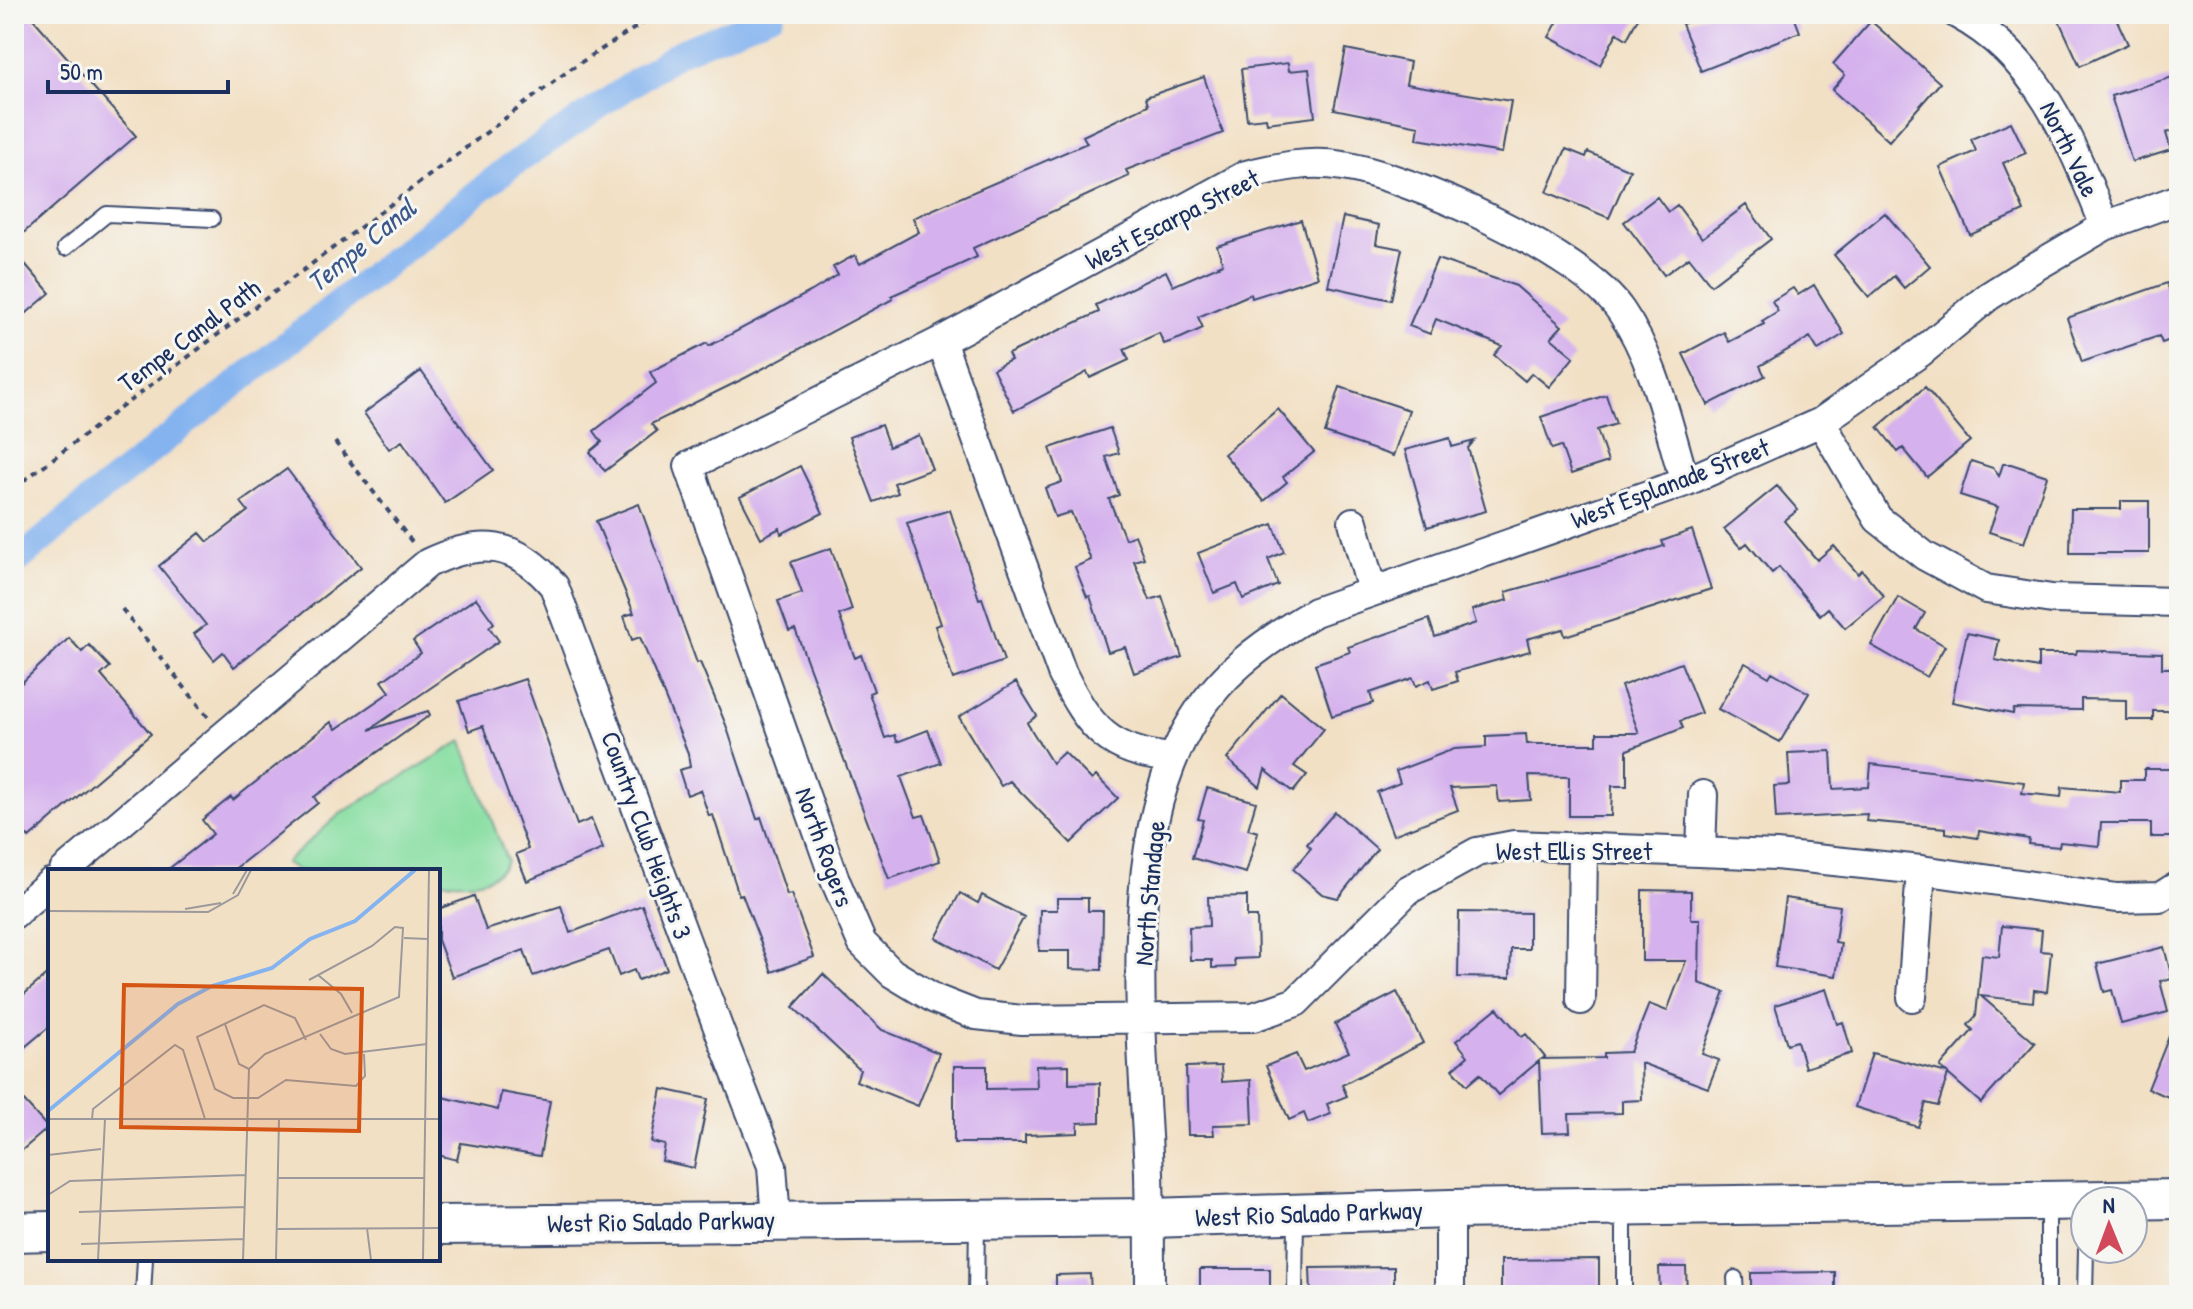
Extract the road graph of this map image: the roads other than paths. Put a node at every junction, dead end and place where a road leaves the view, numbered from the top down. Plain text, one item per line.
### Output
1 (1957, 14) edge
2 (2179, 199) edge
3 (212, 219) dead end
4 (2105, 226) junction
5 (65, 248) dead end
6 (941, 341) junction
7 (1821, 422) junction
8 (689, 466) joint
9 (1685, 482) junction
10 (1353, 522) dead end
11 (1372, 591) junction
12 (2179, 602) edge
13 (1173, 758) junction
14 (1703, 795) dead end
15 (1583, 847) junction
16 (1701, 851) junction
17 (66, 869) edge
18 (1921, 870) junction
19 (48, 885) edge
20 (2179, 885) edge
21 (14, 914) edge
22 (1912, 997) dead end
23 (1581, 1000) dead end
24 (1141, 1021) junction
25 (2179, 1199) edge
26 (2149, 1200) edge
27 (2048, 1201) junction
28 (2069, 1201) edge
29 (1624, 1206) junction
30 (1450, 1209) junction
31 (1296, 1214) junction
32 (1150, 1218) junction
33 (977, 1219) junction
34 (776, 1220) junction
35 (440, 1225) edge
36 (48, 1231) edge
37 (14, 1232) edge
38 (145, 1261) edge
39 (2086, 1265) edge
40 (1735, 1278) dead end
41 (143, 1295) edge
42 (976, 1295) edge
43 (1150, 1295) edge
44 (1295, 1295) edge
45 (1450, 1295) edge
46 (1624, 1295) edge
47 (1736, 1295) edge
48 (2048, 1295) edge
49 (2085, 1295) edge

1 - 4 street, North Vale
2 - 4 street, West Esplanade Street
3 - 5 lane
4 - 7 street, West Esplanade Street
6 - 8 street, West Escarpa Street
6 - 9 street, West Escarpa Street
6 - 13 street
7 - 9 street, West Esplanade Street
7 - 12 street
8 - 24 street, North Rogers
9 - 11 street, West Esplanade Street
10 - 11 street
11 - 13 street, West Esplanade Street
13 - 24 street, North Standage
14 - 16 street
15 - 16 street, West Ellis Street
15 - 23 street
15 - 24 street, West Ellis Street
16 - 18 street, West Ellis Street
17 - 34 street, Country Club Heights 3
18 - 20 street, West Ellis Street
18 - 22 street
19 - 21 street
24 - 32 street, North Standage
25 - 26 main road, West Rio Salado Parkway
27 - 28 main road, West Rio Salado Parkway
27 - 29 main road, West Rio Salado Parkway
27 - 48 lane
29 - 30 main road, West Rio Salado Parkway
29 - 46 lane
30 - 31 main road, West Rio Salado Parkway
30 - 45 street
31 - 32 main road, West Rio Salado Parkway
31 - 44 lane
32 - 33 main road, West Rio Salado Parkway
32 - 43 street, North Standage
33 - 34 main road, West Rio Salado Parkway
33 - 42 lane
34 - 35 main road, West Rio Salado Parkway
36 - 37 main road
38 - 41 lane
39 - 49 lane
40 - 47 lane

